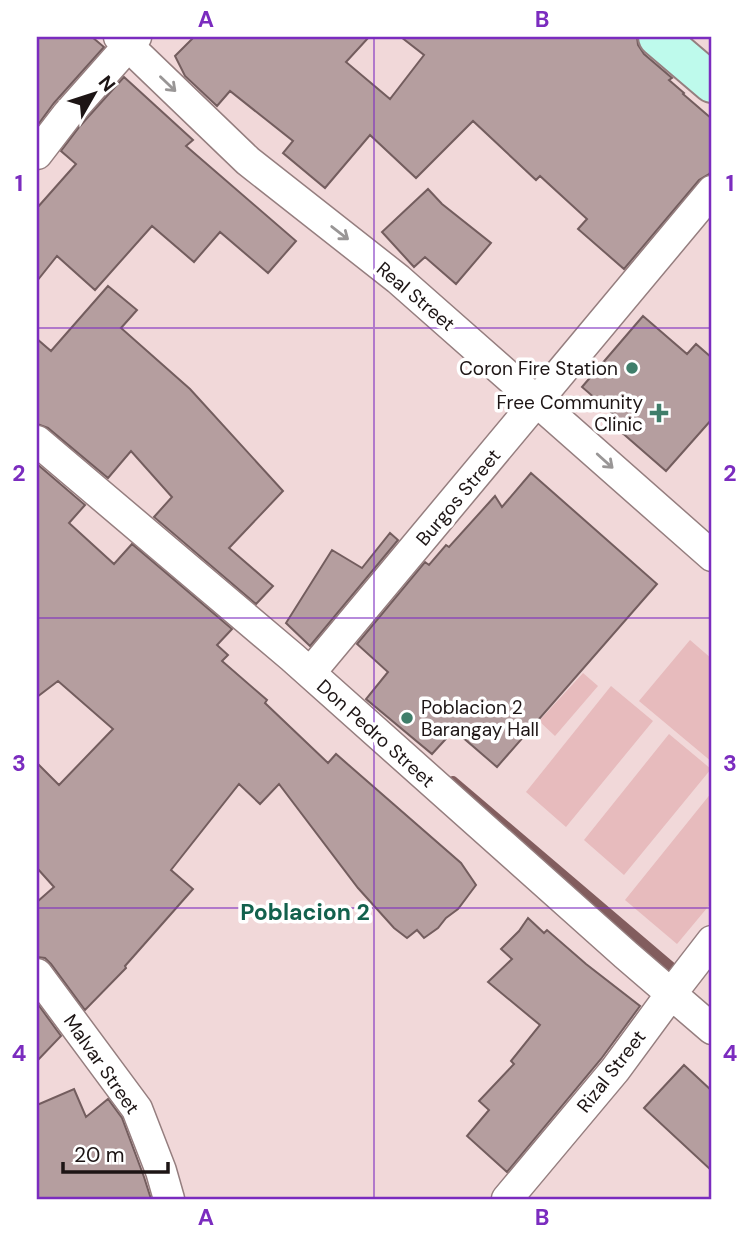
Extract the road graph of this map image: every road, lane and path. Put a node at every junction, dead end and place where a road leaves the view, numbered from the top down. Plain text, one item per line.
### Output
1 (658, 37) edge
2 (128, 40) edge
3 (712, 83) edge
4 (37, 154) edge
5 (712, 191) edge
6 (538, 401) junction
7 (37, 441) edge
8 (712, 556) edge
9 (310, 673) junction
10 (712, 941) edge
11 (37, 974) edge
12 (671, 994) junction
13 (712, 1029) edge
14 (169, 1199) edge
15 (507, 1199) edge

1 - 3 main road
2 - 4 street
2 -> 6 street, Real Street
5 - 6 street, Burgos Street
6 -> 8 street, Real Street
6 - 9 street, Burgos Street
7 - 9 street, Don Pedro Street
9 - 12 street, Don Pedro Street
10 - 12 street, Rizal Street
11 - 14 street, Malvar Street
12 - 13 street, Don Pedro Street
12 - 15 street, Rizal Street

